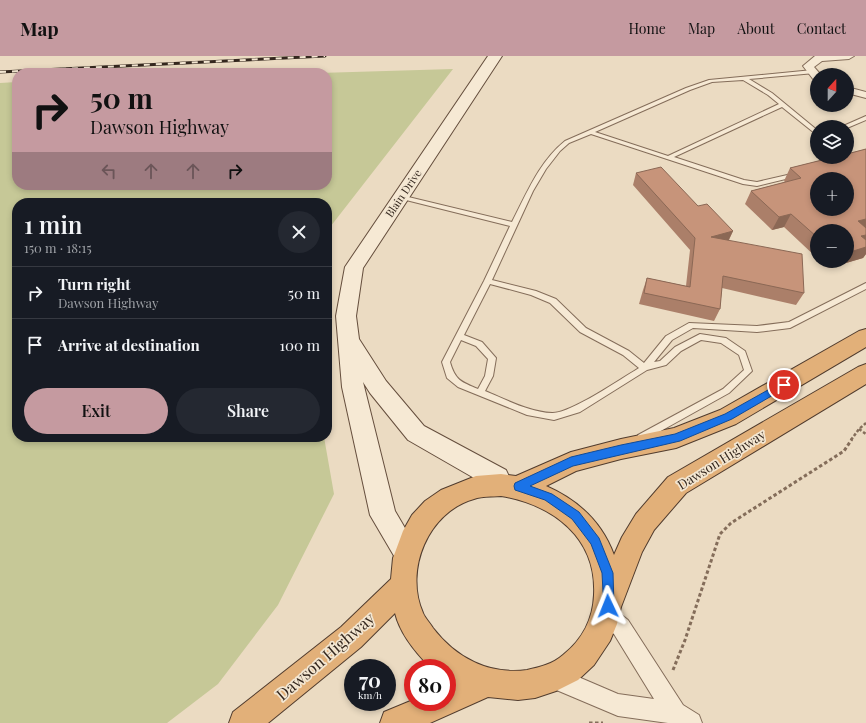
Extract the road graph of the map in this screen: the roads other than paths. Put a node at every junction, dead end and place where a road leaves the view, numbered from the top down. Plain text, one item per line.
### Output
1 (495, 56) edge
2 (849, 56) edge
3 (810, 68) edge
4 (810, 74) edge
5 (745, 79) junction
6 (854, 92) edge
7 (866, 95) edge
8 (782, 104) junction
9 (866, 118) edge
10 (854, 123) edge
11 (810, 127) edge
12 (591, 132) junction
13 (668, 158) junction
14 (800, 173) edge
15 (400, 197) junction
16 (514, 225) junction
17 (488, 281) junction
18 (866, 286) edge
19 (459, 336) junction
20 (866, 336) edge
21 (350, 342) junction
22 (645, 368) junction
23 (866, 373) edge
24 (480, 393) junction
25 (621, 449) junction
26 (510, 486) junction
27 (406, 552) junction
28 (403, 586) junction
29 (607, 611) junction
30 (555, 678) junction
31 (486, 683) junction
32 (456, 696) edge
33 (423, 711) edge
34 (683, 718) edge
35 (244, 723) edge
36 (395, 723) edge

1 - 15 main road, Blain Drive
2 - 3 street
4 - 5 lane
5 - 8 lane
5 - 12 lane
6 - 7 street
8 - 11 lane
8 - 13 lane
9 - 10 lane
12 - 13 lane
12 - 16 lane
13 - 14 lane
15 - 16 lane
15 - 21 main road, Blain Drive
16 - 17 lane
17 - 19 lane
17 - 22 lane
18 - 22 lane
19 - 24 lane
19 - 24 lane
20 - 25 highway
21 - 26 main road, Blain Drive
21 - 27 main road, Blain Drive
22 - 24 lane
22 - 25 lane
23 - 29 highway, Dawson Highway
25 - 26 highway
26 - 27 highway
26 - 29 highway
27 - 28 highway
28 - 31 highway
28 - 35 highway, Dawson Highway
29 - 30 highway, Dawson Highway
29 - 34 street
30 - 31 highway, Dawson Highway
30 - 34 street
31 - 32 highway
33 - 36 highway

